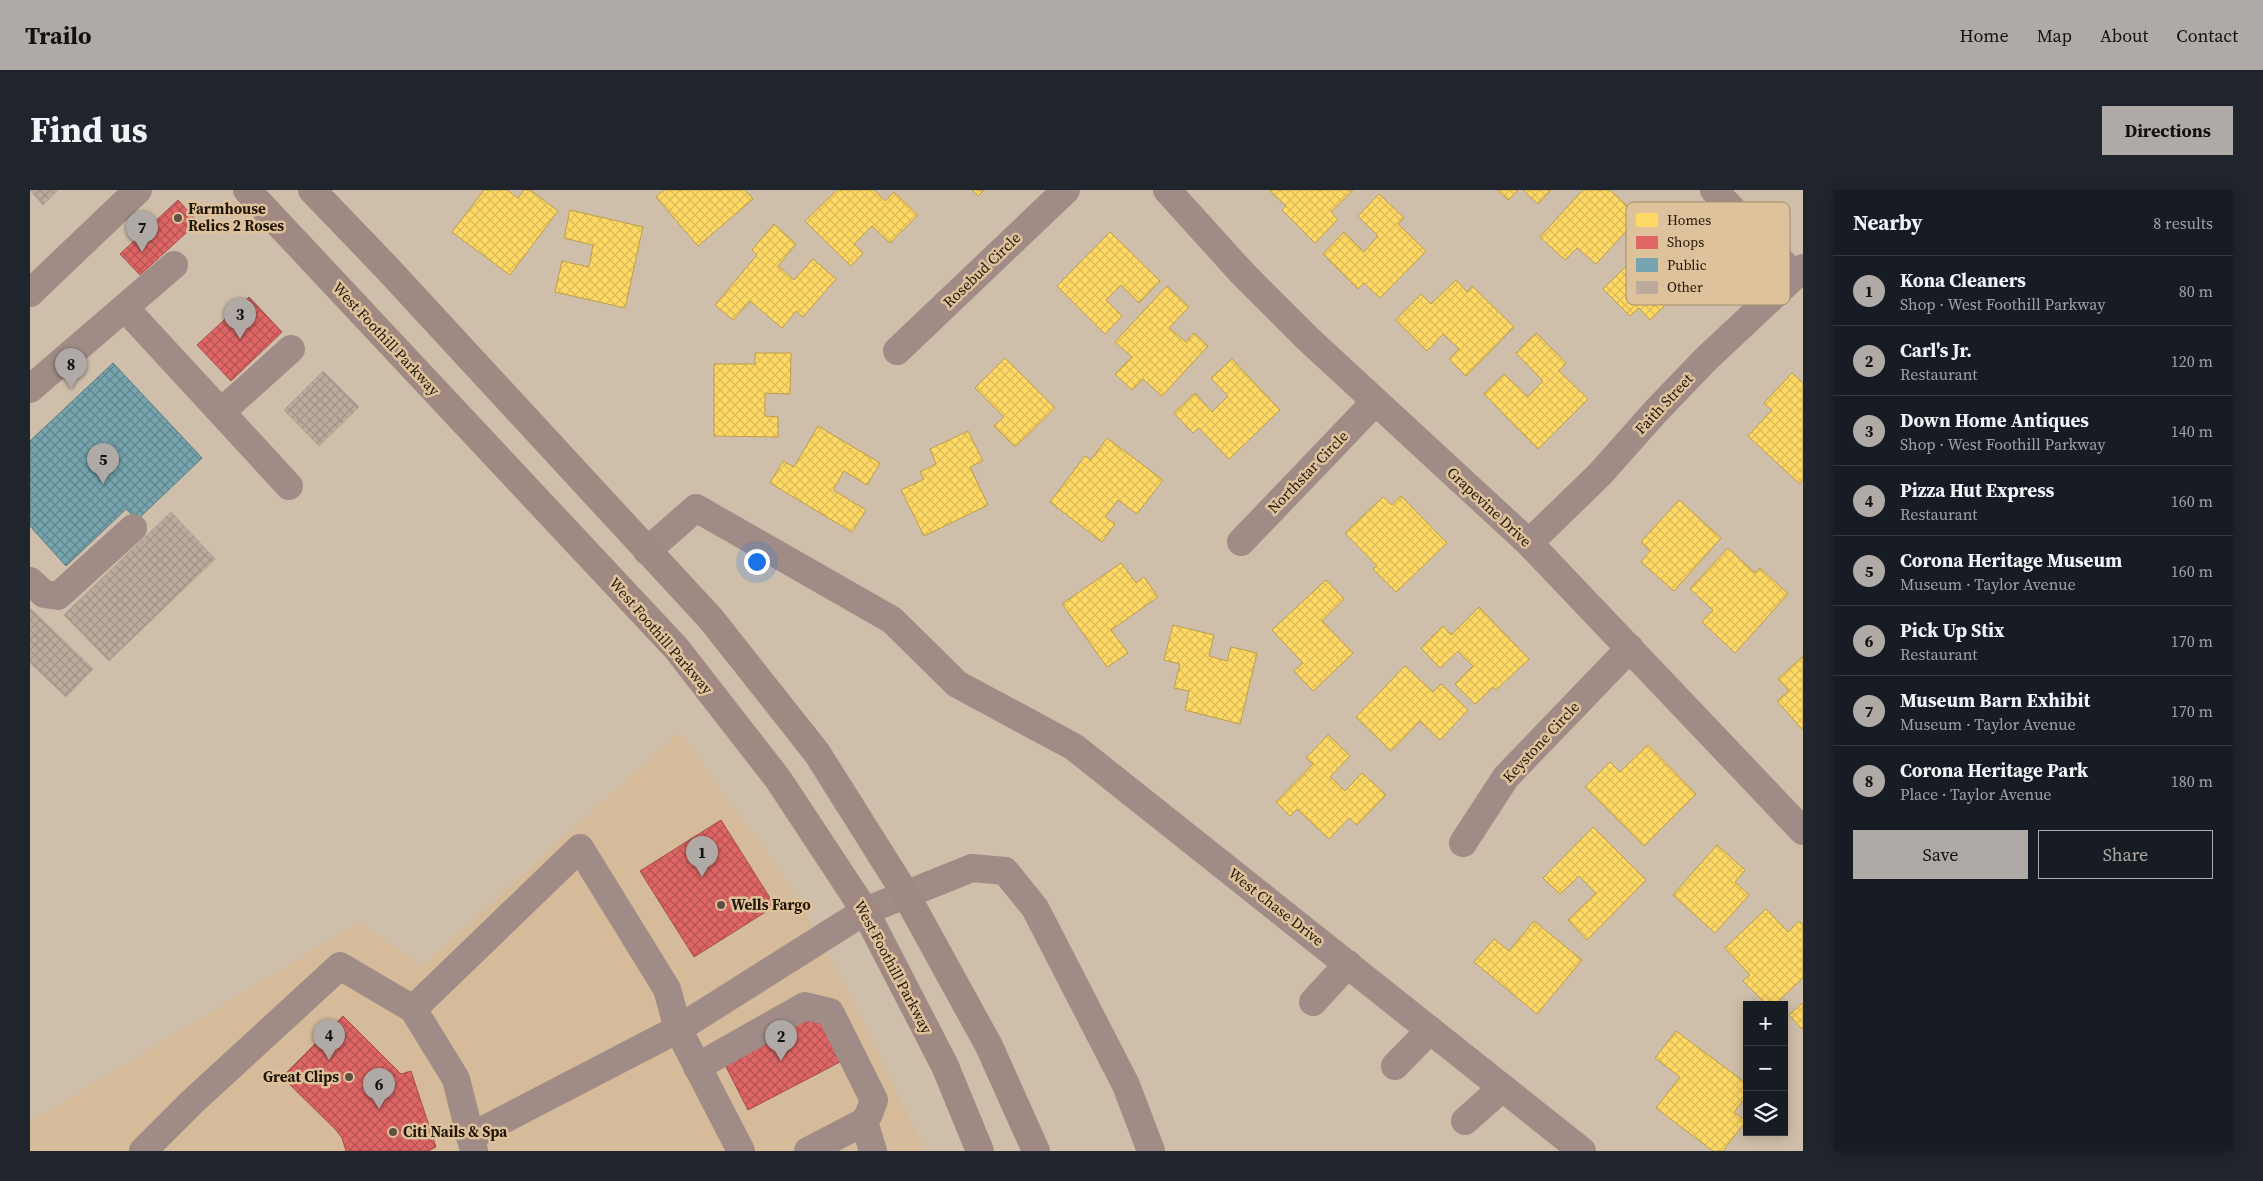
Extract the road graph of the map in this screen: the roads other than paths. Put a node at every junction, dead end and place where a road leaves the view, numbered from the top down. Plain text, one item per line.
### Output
1 (138, 190) edge
2 (247, 190) edge
3 (312, 190) edge
4 (1066, 190) edge
5 (1167, 190) edge
6 (1714, 190) edge
7 (1726, 202) edge
8 (1790, 263) edge
9 (174, 265) dead end
10 (1799, 272) edge
11 (30, 293) edge
12 (1764, 305) edge
13 (125, 308) junction
14 (291, 349) dead end
15 (897, 351) dead end
16 (30, 390) edge
17 (1375, 402) junction
18 (221, 412) junction
19 (289, 486) dead end
20 (133, 528) dead end
21 (1241, 542) dead end
22 (1529, 543) junction
23 (647, 551) junction
24 (30, 581) edge
25 (1630, 648) junction
26 (1803, 830) edge
27 (1463, 843) dead end
28 (905, 893) junction
29 (865, 911) junction
30 (1348, 964) junction
31 (1314, 1002) dead end
32 (413, 1009) junction
33 (678, 1029) junction
34 (1430, 1030) junction
35 (1395, 1066) dead end
36 (697, 1067) junction
37 (1502, 1088) junction
38 (1465, 1121) dead end
39 (864, 1122) junction
40 (472, 1144) edge
41 (1575, 1149) edge
42 (143, 1151) edge
43 (741, 1151) edge
44 (808, 1151) edge
45 (873, 1151) edge
46 (980, 1151) edge
47 (1036, 1151) edge
48 (1151, 1151) edge

1 - 11 street
2 - 29 main road, West Foothill Parkway
3 - 23 main road
4 - 15 street, Rosebud Circle
5 - 17 street, Grapevine Drive
6 - 7 street
8 - 10 street
9 - 13 street
12 - 22 street, Faith Street
13 - 16 street
13 - 18 street
14 - 18 street
17 - 21 street, Northstar Circle
17 - 22 street, Grapevine Drive
18 - 19 street
20 - 24 street
22 - 25 street, Grapevine Drive
23 - 28 main road
23 - 30 street, West Chase Drive
25 - 26 street, Grapevine Drive
25 - 27 street, Keystone Circle
28 - 29 street
28 - 47 main road
28 - 48 street
29 - 33 street
29 - 46 main road, West Foothill Parkway
30 - 31 street
30 - 34 street, West Chase Drive
32 - 33 street
32 - 40 street
32 - 42 street
33 - 36 street
33 - 40 street
34 - 35 street
34 - 37 street, West Chase Drive
36 - 39 street
36 - 43 street
37 - 38 street
37 - 41 street, West Chase Drive
39 - 44 street
39 - 45 street

